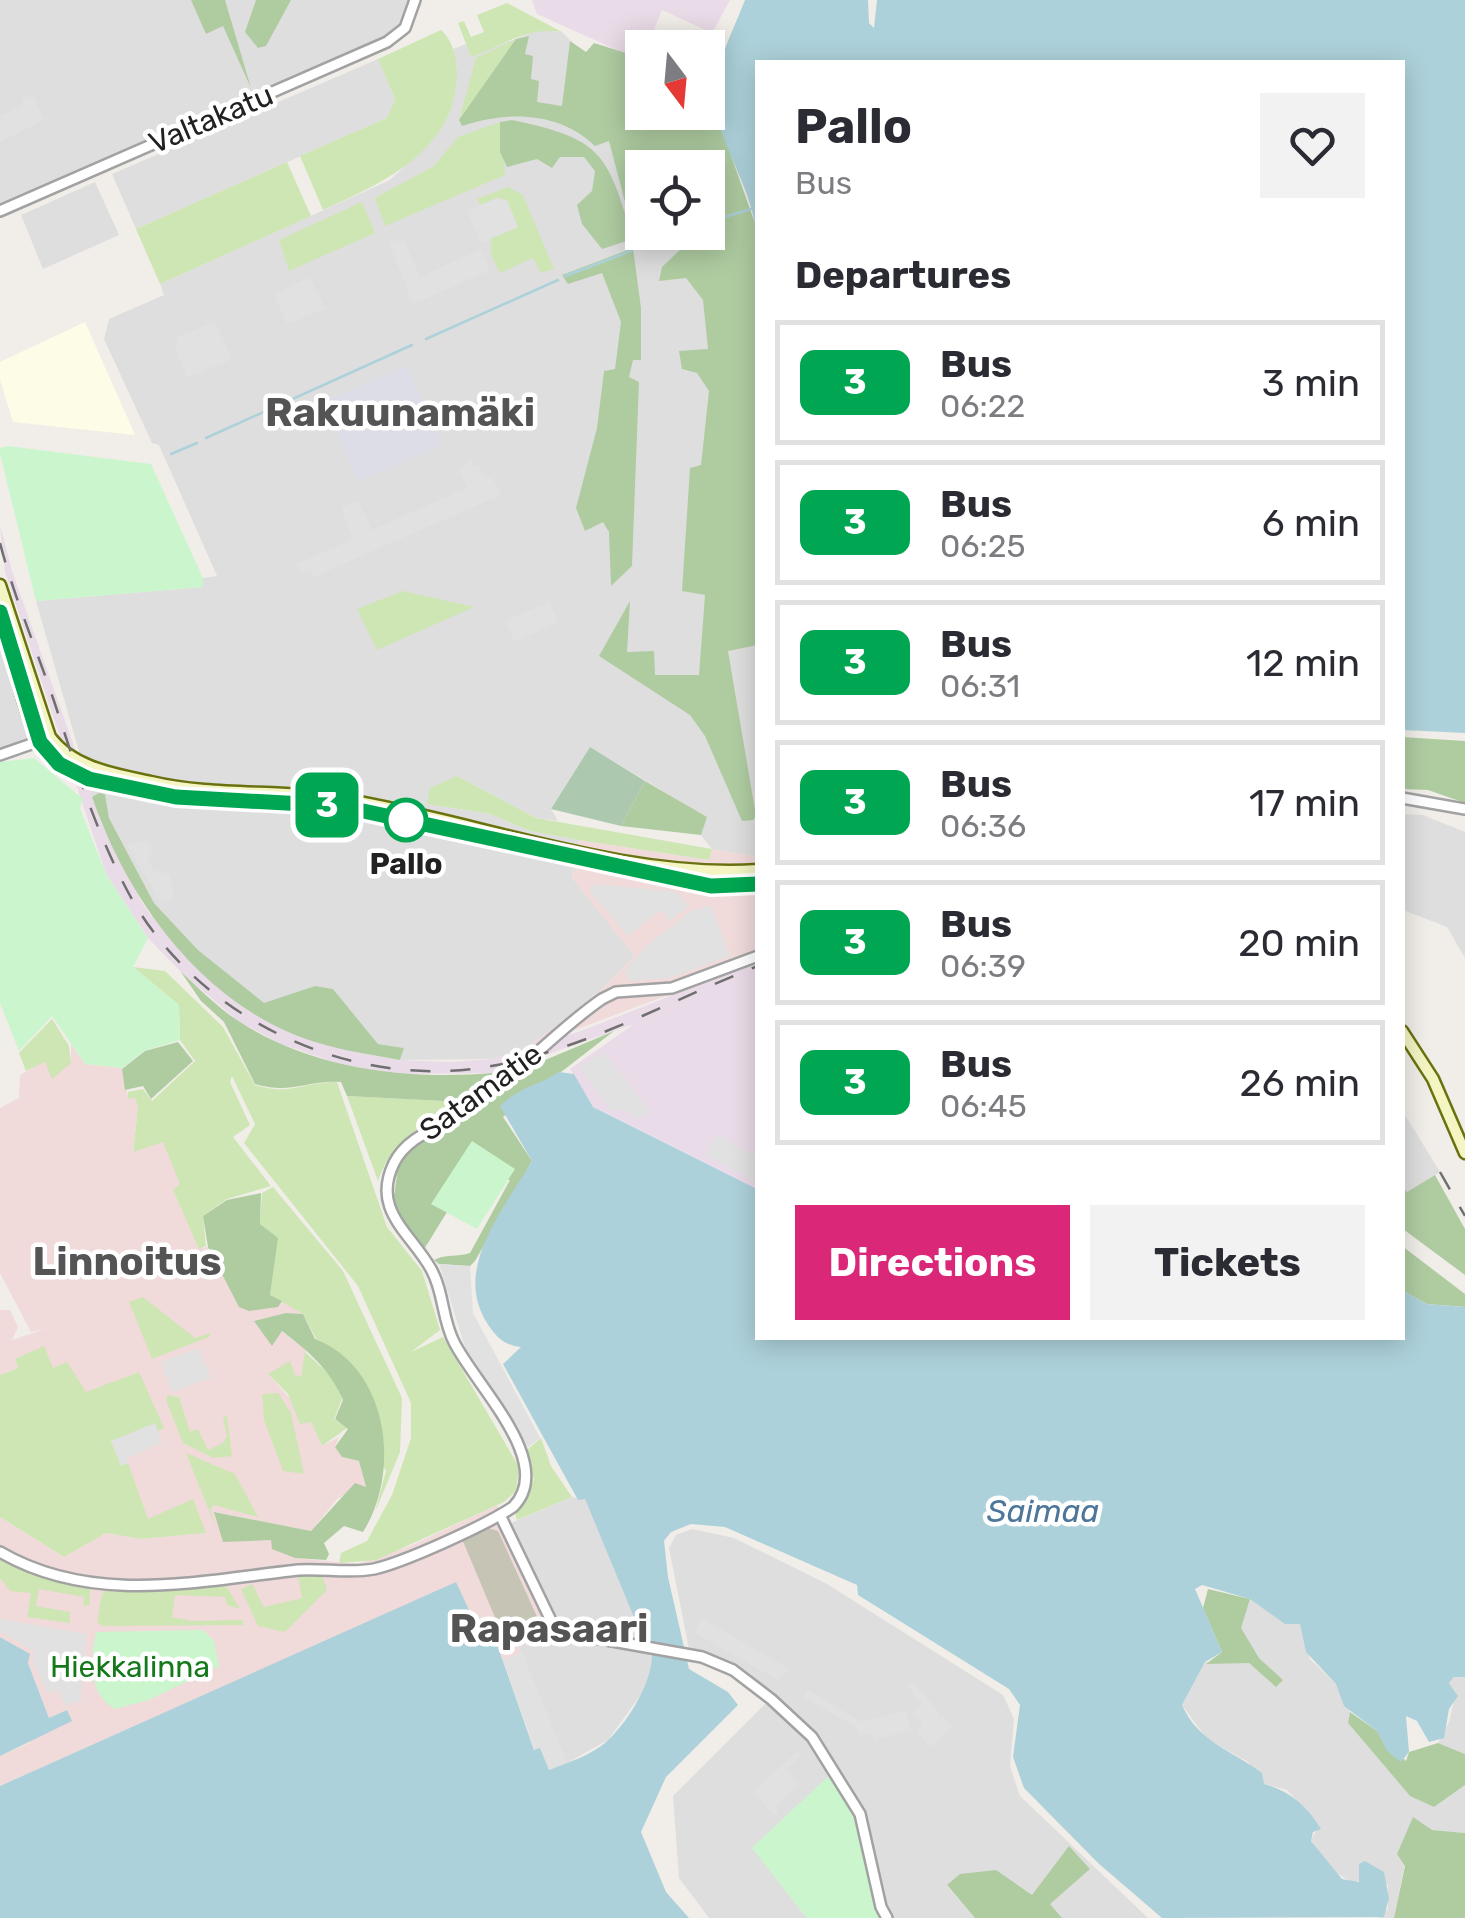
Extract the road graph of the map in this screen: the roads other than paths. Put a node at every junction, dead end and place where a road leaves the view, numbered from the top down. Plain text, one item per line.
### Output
1 (415, 0) edge
2 (0, 211) edge
3 (0, 585) edge
4 (0, 612) edge
5 (45, 739) junction
6 (0, 755) edge
7 (1405, 799) edge
8 (1465, 809) edge
9 (755, 870) edge
10 (755, 884) edge
11 (755, 957) edge
12 (1405, 1036) edge
13 (1465, 1153) edge
14 (500, 1514) junction
15 (0, 1552) edge
16 (887, 1918) edge

1 - 2 street, Valtakatu
3 - 5 main road
4 - 5 main road
5 - 6 street
5 - 9 main road
5 - 10 main road
7 - 8 street
11 - 14 street, Satamatie
12 - 13 main road
14 - 15 street
14 - 16 street

